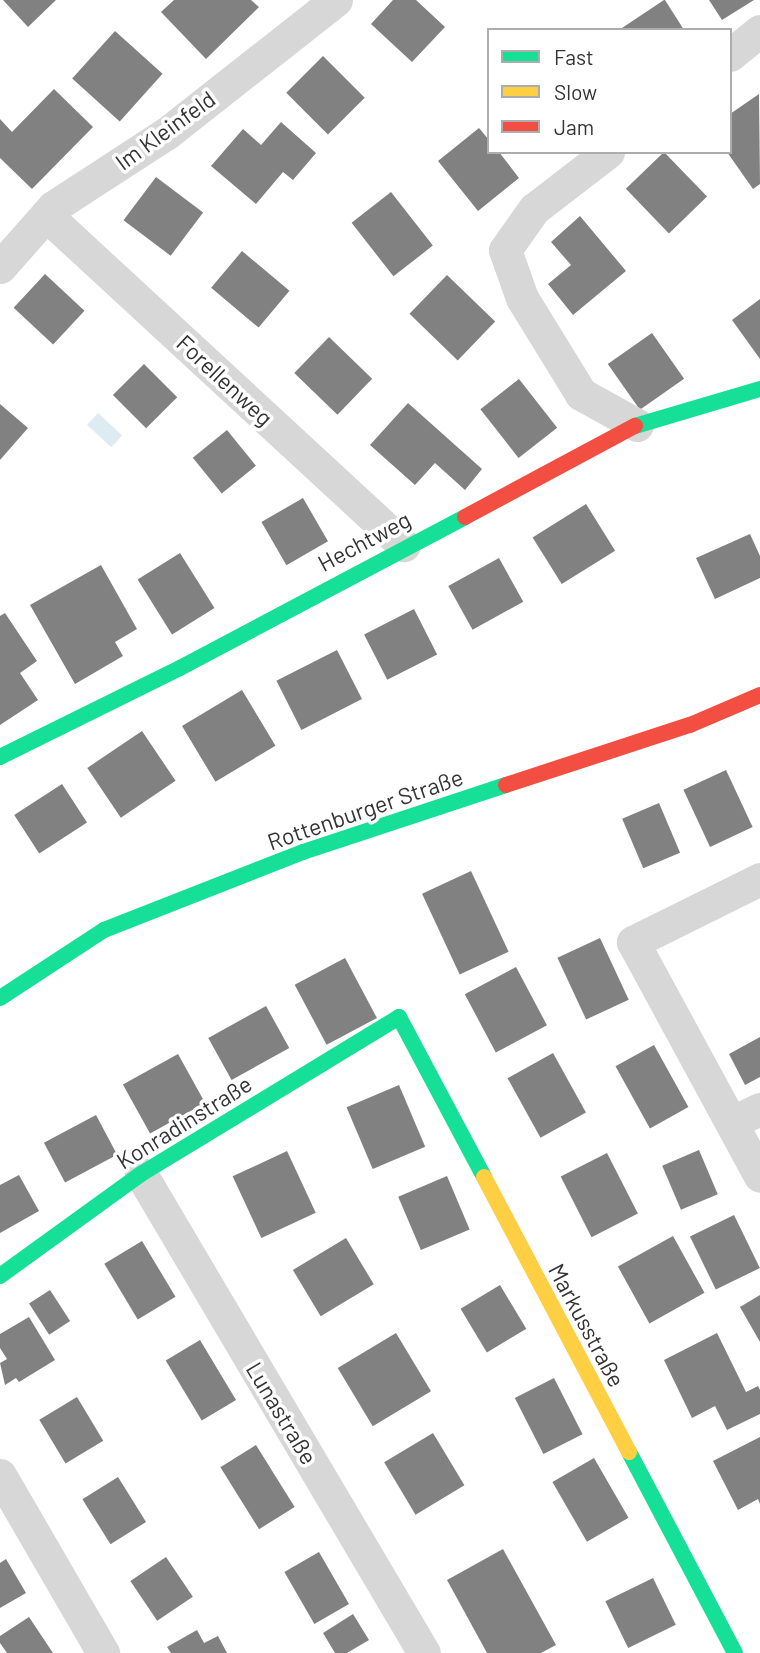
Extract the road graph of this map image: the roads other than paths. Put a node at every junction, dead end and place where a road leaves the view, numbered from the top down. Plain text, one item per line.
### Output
1 (336, 0) edge
2 (760, 31) edge
3 (732, 53) edge
4 (605, 154) edge
5 (46, 215) junction
6 (0, 267) edge
7 (760, 389) edge
8 (637, 425) junction
9 (404, 545) junction
10 (760, 695) edge
11 (0, 757) edge
12 (760, 878) edge
13 (0, 998) edge
14 (399, 1017) joint
15 (746, 1115) edge
16 (141, 1174) junction
17 (760, 1176) edge
18 (0, 1276) edge
19 (0, 1475) edge
20 (103, 1653) edge
21 (424, 1653) edge
22 (735, 1653) edge

1 - 5 street, Im Kleinfeld
2 - 3 street
4 - 8 street
5 - 6 street, Im Kleinfeld
5 - 9 street, Forellenweg
7 - 8 street, Hechtweg
8 - 9 street, Hechtweg
9 - 11 street, Hechtweg
10 - 13 street, Rottenburger Straße
12 - 15 street
14 - 16 street, Konradinstraße
14 - 22 street, Markusstraße
15 - 17 street
16 - 18 street, Konradinstraße
16 - 21 street, Lunastraße
19 - 20 street

